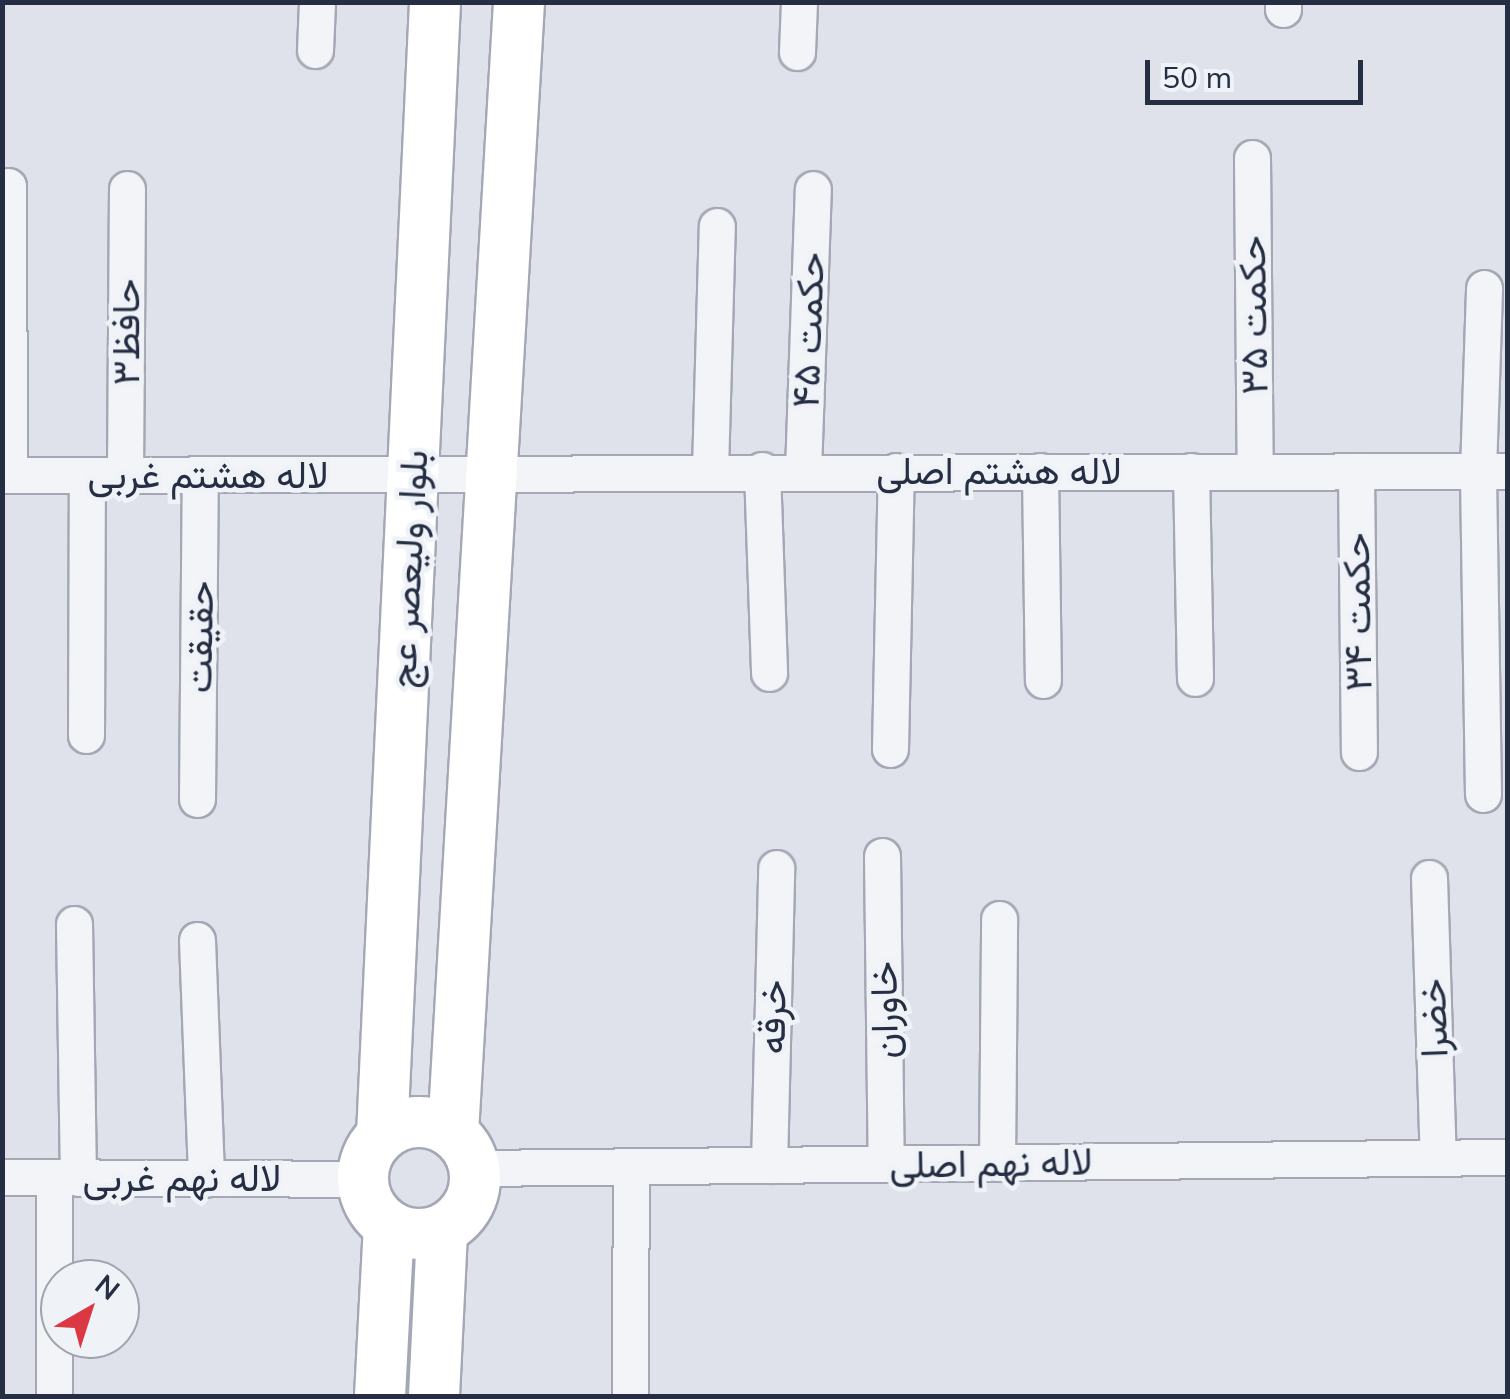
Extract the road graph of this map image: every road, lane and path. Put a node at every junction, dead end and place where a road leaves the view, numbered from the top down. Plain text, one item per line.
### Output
1 (317, 2) edge
2 (435, 2) edge
3 (518, 2) edge
4 (798, 2) edge
5 (315, 50) dead end
6 (797, 52) dead end
7 (1252, 158) dead end
8 (8, 186) dead end
9 (126, 190) dead end
10 (813, 190) dead end
11 (717, 226) dead end
12 (1484, 288) dead end
13 (710, 470) junction
14 (762, 470) junction
15 (896, 470) junction
16 (803, 471) junction
17 (1040, 471) junction
18 (1191, 471) junction
19 (1255, 471) junction
20 (1356, 471) junction
21 (1493, 471) edge
22 (491, 472) junction
23 (413, 474) junction
24 (6, 475) edge
25 (87, 475) junction
26 (125, 475) junction
27 (200, 475) junction
28 (770, 673) dead end
29 (1195, 678) dead end
30 (1043, 680) dead end
31 (86, 735) dead end
32 (890, 749) dead end
33 (1359, 752) dead end
34 (1483, 794) dead end
35 (197, 800) dead end
36 (882, 856) dead end
37 (776, 868) dead end
38 (1429, 878) dead end
39 (999, 919) dead end
40 (74, 924) dead end
41 (197, 940) dead end
42 (464, 1150) junction
43 (372, 1157) junction
44 (1508, 1157) edge
45 (1438, 1158) junction
46 (996, 1163) junction
47 (886, 1164) junction
48 (769, 1165) junction
49 (632, 1166) junction
50 (2, 1177) edge
51 (66, 1178) junction
52 (206, 1178) junction
53 (389, 1226) junction
54 (442, 1230) junction
55 (54, 1396) edge
56 (380, 1396) edge
57 (434, 1396) edge
58 (630, 1396) edge

1 - 5 street
2 - 23 main road, بلوار ولیعصر عج
3 - 22 main road, بلوار ولیعصر عج
4 - 6 street
7 - 19 street, حکمت ۳۵
8 - 24 street
9 - 26 street, حافظ۳
10 - 16 street, حکمت ۴۵
11 - 13 street
12 - 21 street
13 - 14 street, لاله هشتم اصلی
13 - 22 street, لاله هشتم اصلی
14 - 16 street, لاله هشتم اصلی
14 - 28 street
15 - 16 street, لاله هشتم اصلی
15 - 17 street, لاله هشتم اصلی
15 - 32 street
17 - 18 street, لاله هشتم اصلی
17 - 30 street
18 - 19 street, لاله هشتم اصلی
18 - 29 street
19 - 20 street, لاله هشتم اصلی
20 - 21 street, لاله هشتم اصلی
20 - 33 street, حکمت ۳۴
21 - 34 street
22 - 23 street, لاله هشتم غربی
22 - 42 main road, بلوار ولیعصر عج
23 - 27 street, لاله هشتم غربی
23 - 43 main road, بلوار ولیعصر عج
24 - 25 street, لاله هشتم غربی
25 - 26 street, لاله هشتم غربی
25 - 31 street
26 - 27 street, لاله هشتم غربی
27 - 35 street, حقیقت
36 - 47 street, خاوران
37 - 48 street, خرقه
38 - 45 street, خضرا
39 - 46 street
40 - 51 street
41 - 52 street
42 - 43 main road
42 - 49 street, لاله نهم اصلی
42 - 54 main road
43 - 52 street, لاله نهم غربی
43 - 53 main road
44 - 45 street, لاله نهم اصلی
45 - 46 street, لاله نهم اصلی
46 - 47 street, لاله نهم اصلی
47 - 48 street, لاله نهم اصلی
48 - 49 street, لاله نهم اصلی
49 - 58 street
50 - 51 street, لاله نهم غربی
51 - 52 street, لاله نهم غربی
51 - 55 street
53 - 54 main road
53 - 56 main road
54 - 57 main road

